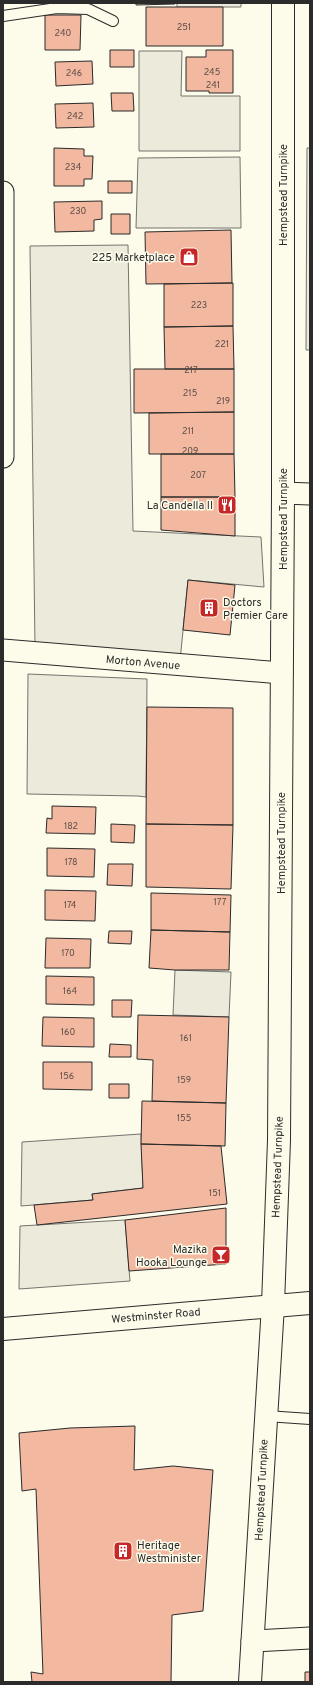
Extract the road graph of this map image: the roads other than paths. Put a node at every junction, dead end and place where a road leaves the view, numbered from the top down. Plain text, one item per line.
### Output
1 (283, 3) edge
2 (3, 16) edge
3 (113, 21) dead end
4 (3, 192) edge
5 (3, 457) edge
6 (283, 493) junction
7 (310, 494) edge
8 (3, 650) edge
9 (282, 673) junction
10 (310, 1303) edge
11 (273, 1305) junction
12 (3, 1329) edge
13 (266, 1416) junction
14 (310, 1418) edge
15 (310, 1638) edge
16 (252, 1641) junction
17 (250, 1682) edge

1 - 6 main road, Hempstead Turnpike
2 - 3 lane
4 - 5 street
6 - 7 street
6 - 9 main road, Hempstead Turnpike
8 - 9 street, Morton Avenue
9 - 11 main road, Hempstead Turnpike
10 - 11 main road, Westminster Road
11 - 12 main road, Westminster Road
11 - 13 main road, Hempstead Turnpike
13 - 14 lane
13 - 16 main road, Hempstead Turnpike
15 - 16 street
16 - 17 main road, Hempstead Turnpike

